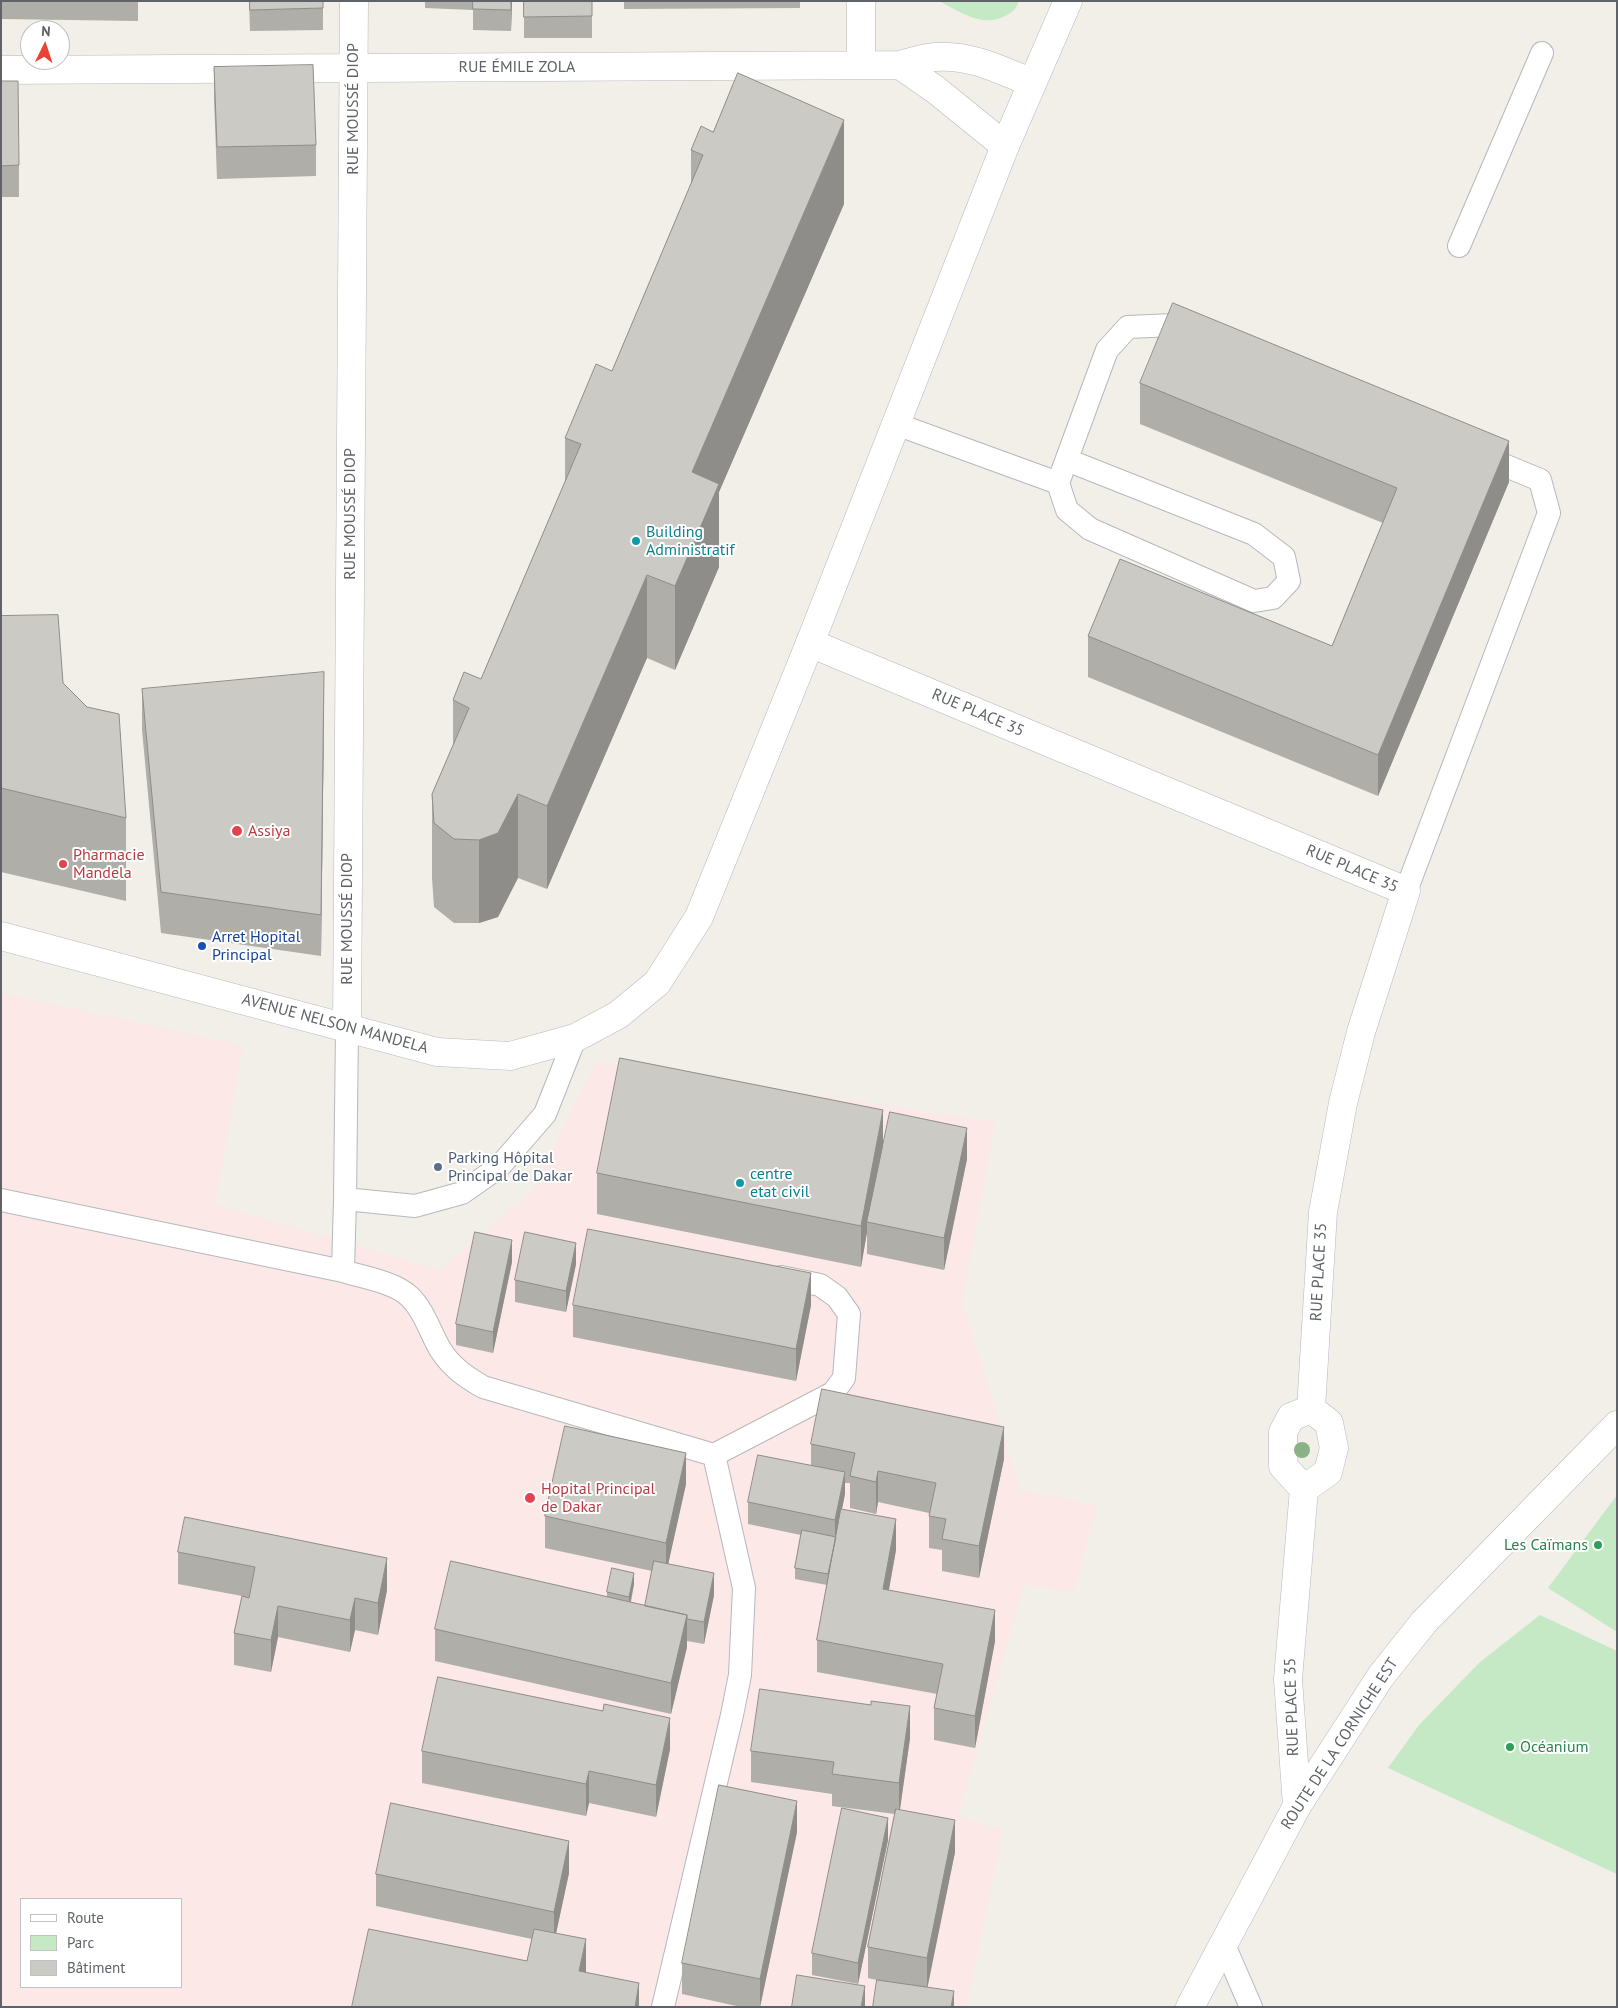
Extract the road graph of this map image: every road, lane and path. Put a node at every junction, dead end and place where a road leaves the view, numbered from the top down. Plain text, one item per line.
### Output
1 (354, 1) edge
2 (861, 1) edge
3 (1068, 1) edge
4 (1542, 53) dead end
5 (861, 65) junction
6 (900, 65) junction
7 (353, 68) junction
8 (1, 70) edge
9 (1032, 84) junction
10 (1005, 146) junction
11 (1459, 246) dead end
12 (1210, 340) edge
13 (896, 424) junction
14 (1467, 449) edge
15 (1067, 460) junction
16 (1058, 483) junction
17 (810, 643) junction
18 (1406, 891) junction
19 (1, 936) edge
20 (347, 1027) junction
21 (575, 1038) junction
22 (345, 1199) junction
23 (1, 1200) edge
24 (344, 1271) junction
25 (763, 1274) edge
26 (1311, 1409) junction
27 (1617, 1425) edge
28 (714, 1455) junction
29 (1304, 1489) junction
30 (1297, 1806) junction
31 (1224, 1945) junction
32 (663, 2007) edge
33 (1190, 2007) edge
34 (1251, 2007) edge

1 - 7 street, RUE MOUSSÉ DIOP
2 - 5 street
3 - 9 street, AVENUE NELSON MANDELA
4 - 11 lane
5 - 6 street, RUE ÉMILE ZOLA
5 - 7 street, RUE ÉMILE ZOLA
6 - 9 street, RUE ÉMILE ZOLA
6 - 10 street
7 - 8 street, RUE ÉMILE ZOLA
7 - 20 street, RUE MOUSSÉ DIOP
9 - 10 street, AVENUE NELSON MANDELA
10 - 13 street, AVENUE NELSON MANDELA
12 - 15 lane
13 - 16 lane
13 - 17 street, AVENUE NELSON MANDELA
14 - 18 lane
15 - 16 lane
15 - 16 lane
17 - 18 street, RUE PLACE 35
17 - 21 street, AVENUE NELSON MANDELA
18 - 26 street, RUE PLACE 35
19 - 20 street, AVENUE NELSON MANDELA
20 - 21 street, AVENUE NELSON MANDELA
20 - 22 lane
21 - 22 lane
22 - 24 lane
23 - 24 lane
24 - 28 lane
25 - 28 lane
26 - 29 street
26 - 29 street
27 - 30 street, ROUTE DE LA CORNICHE EST
28 - 32 lane
29 - 30 street, RUE PLACE 35
30 - 31 street, ROUTE DE LA CORNICHE EST
31 - 33 street, ROUTE DE LA CORNICHE EST
31 - 34 lane

